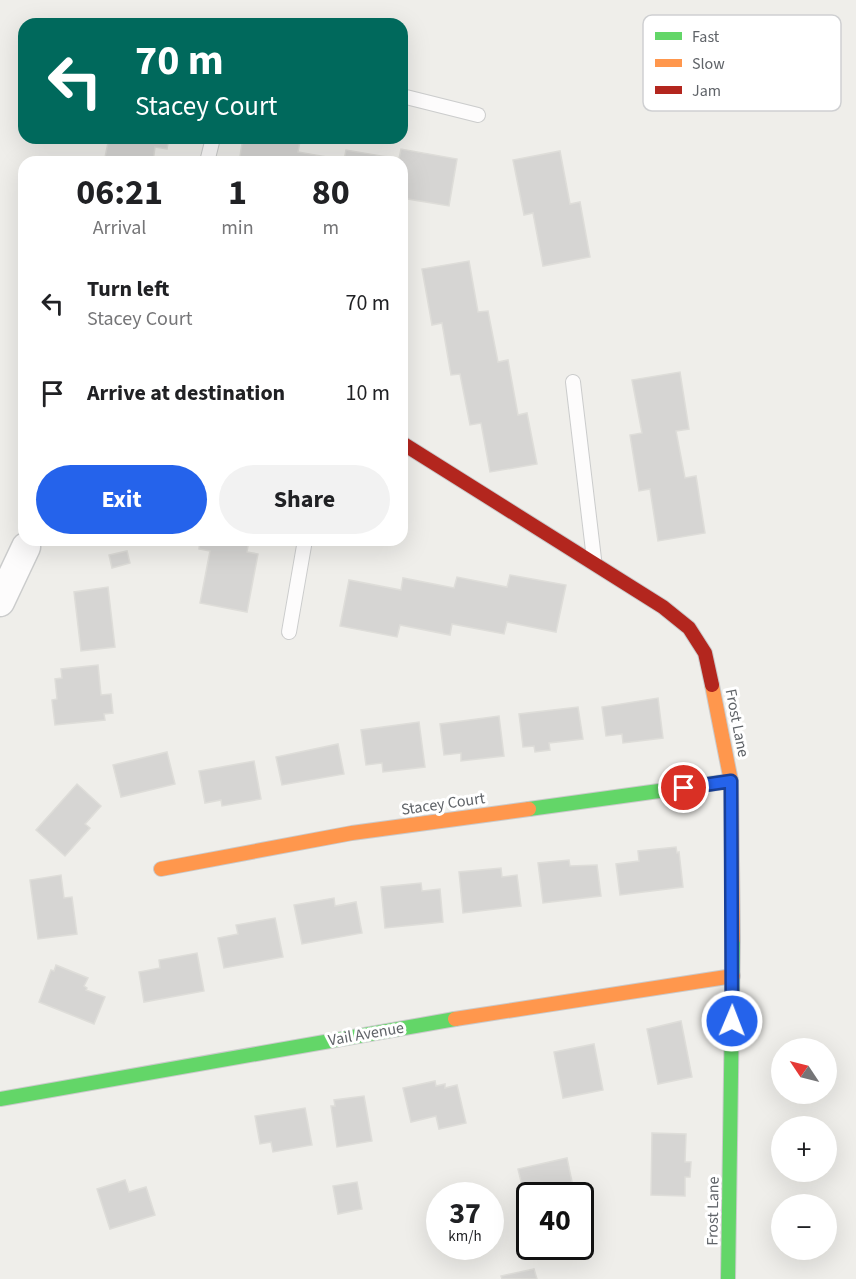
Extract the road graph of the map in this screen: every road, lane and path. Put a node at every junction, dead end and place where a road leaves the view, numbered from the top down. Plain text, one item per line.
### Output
1 (408, 98) edge
2 (478, 115) dead end
3 (573, 382) dead end
4 (408, 447) edge
5 (304, 546) edge
6 (26, 547) dead end
7 (594, 564) junction
8 (0, 602) edge
9 (289, 632) dead end
10 (731, 781) junction
11 (161, 869) dead end
12 (733, 976) junction
13 (0, 1100) edge
14 (728, 1279) edge

1 - 2 lane
3 - 7 lane
4 - 7 street, Frost Lane
5 - 9 lane
6 - 8 street
7 - 10 street, Frost Lane
10 - 11 street, Stacey Court
10 - 12 street, Frost Lane
12 - 13 street, Vail Avenue
12 - 14 street, Frost Lane

